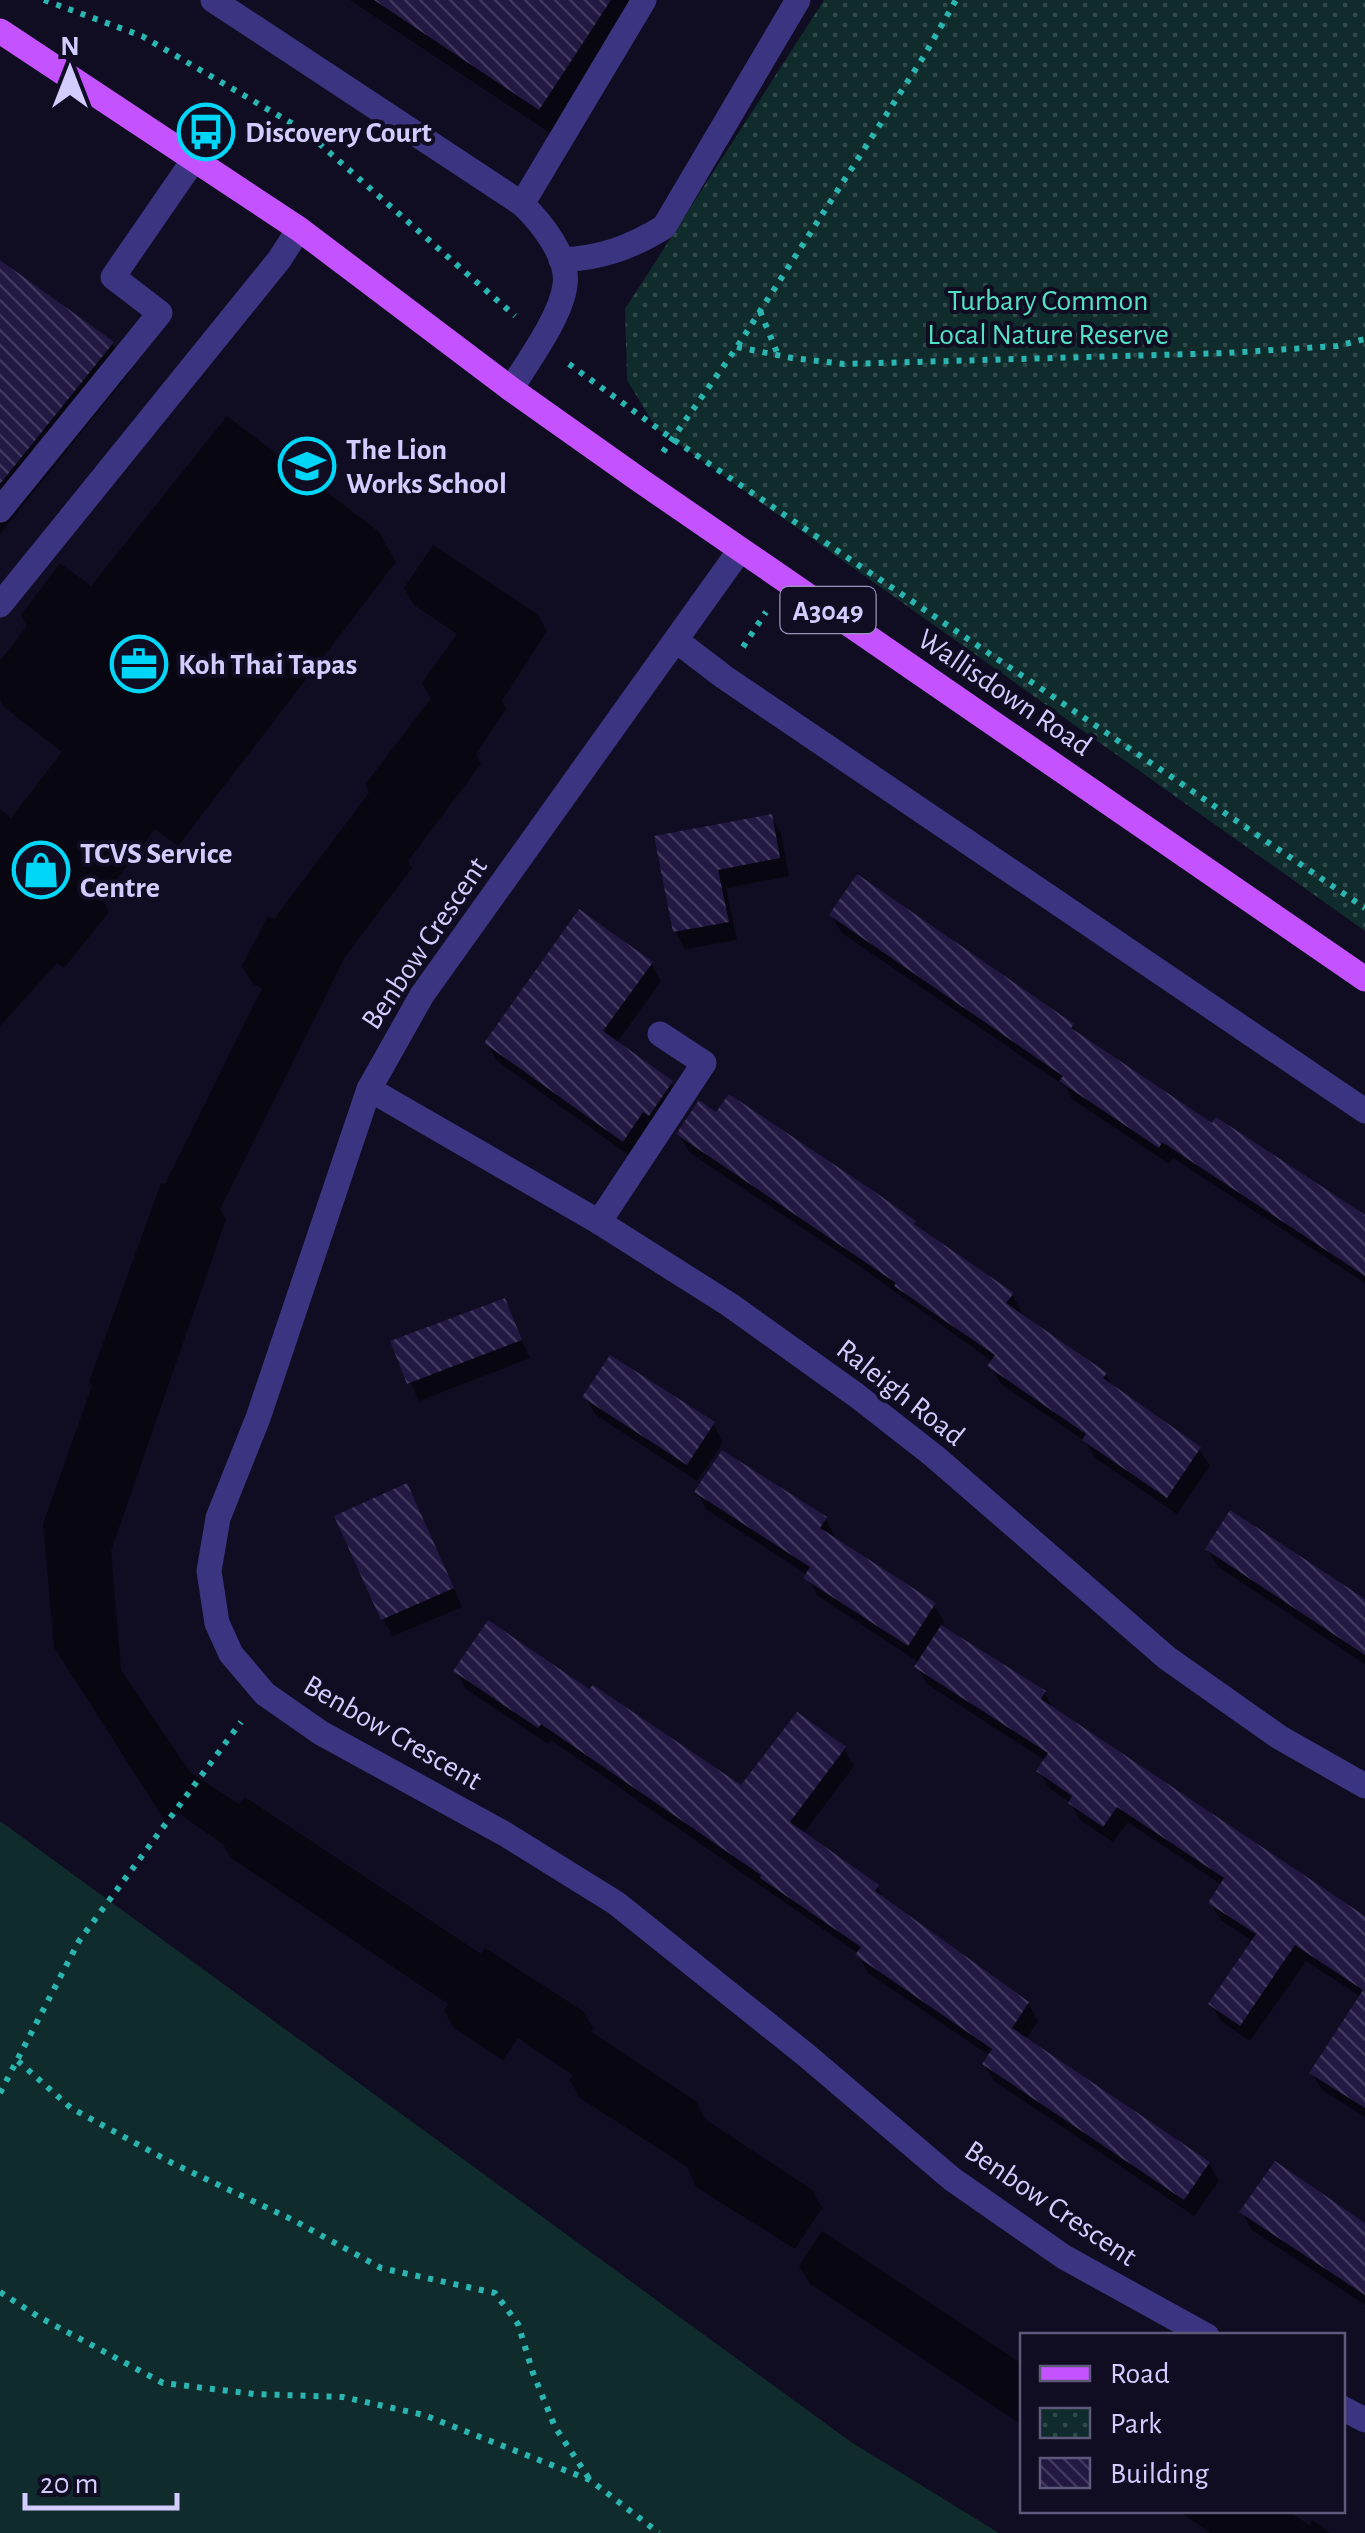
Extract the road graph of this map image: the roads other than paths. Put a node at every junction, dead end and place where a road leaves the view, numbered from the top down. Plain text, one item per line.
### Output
1 (213, 0) edge
2 (644, 0) edge
3 (798, 0) edge
4 (0, 31) edge
5 (195, 158) junction
6 (522, 204) junction
7 (299, 229) junction
8 (560, 260) junction
9 (511, 389) junction
10 (0, 510) edge
11 (740, 550) junction
12 (0, 605) edge
13 (677, 641) junction
14 (1365, 979) edge
15 (660, 1034) dead end
16 (368, 1089) junction
17 (1365, 1111) edge
18 (598, 1222) junction
19 (1365, 1786) edge
20 (1202, 2333) edge

1 - 6 street
2 - 6 street
3 - 8 street
4 - 5 main road, Wallisdown Road / A3049
5 - 7 main road, Wallisdown Road / A3049
5 - 10 street
6 - 8 street
7 - 9 main road, Wallisdown Road / A3049
7 - 12 street
8 - 9 street
9 - 11 main road, Wallisdown Road / A3049
11 - 13 street, Benbow Crescent
11 - 14 main road, Wallisdown Road / A3049
13 - 16 street, Benbow Crescent
13 - 17 street
15 - 18 street
16 - 18 street, Raleigh Road
16 - 20 street, Benbow Crescent
18 - 19 street, Raleigh Road

